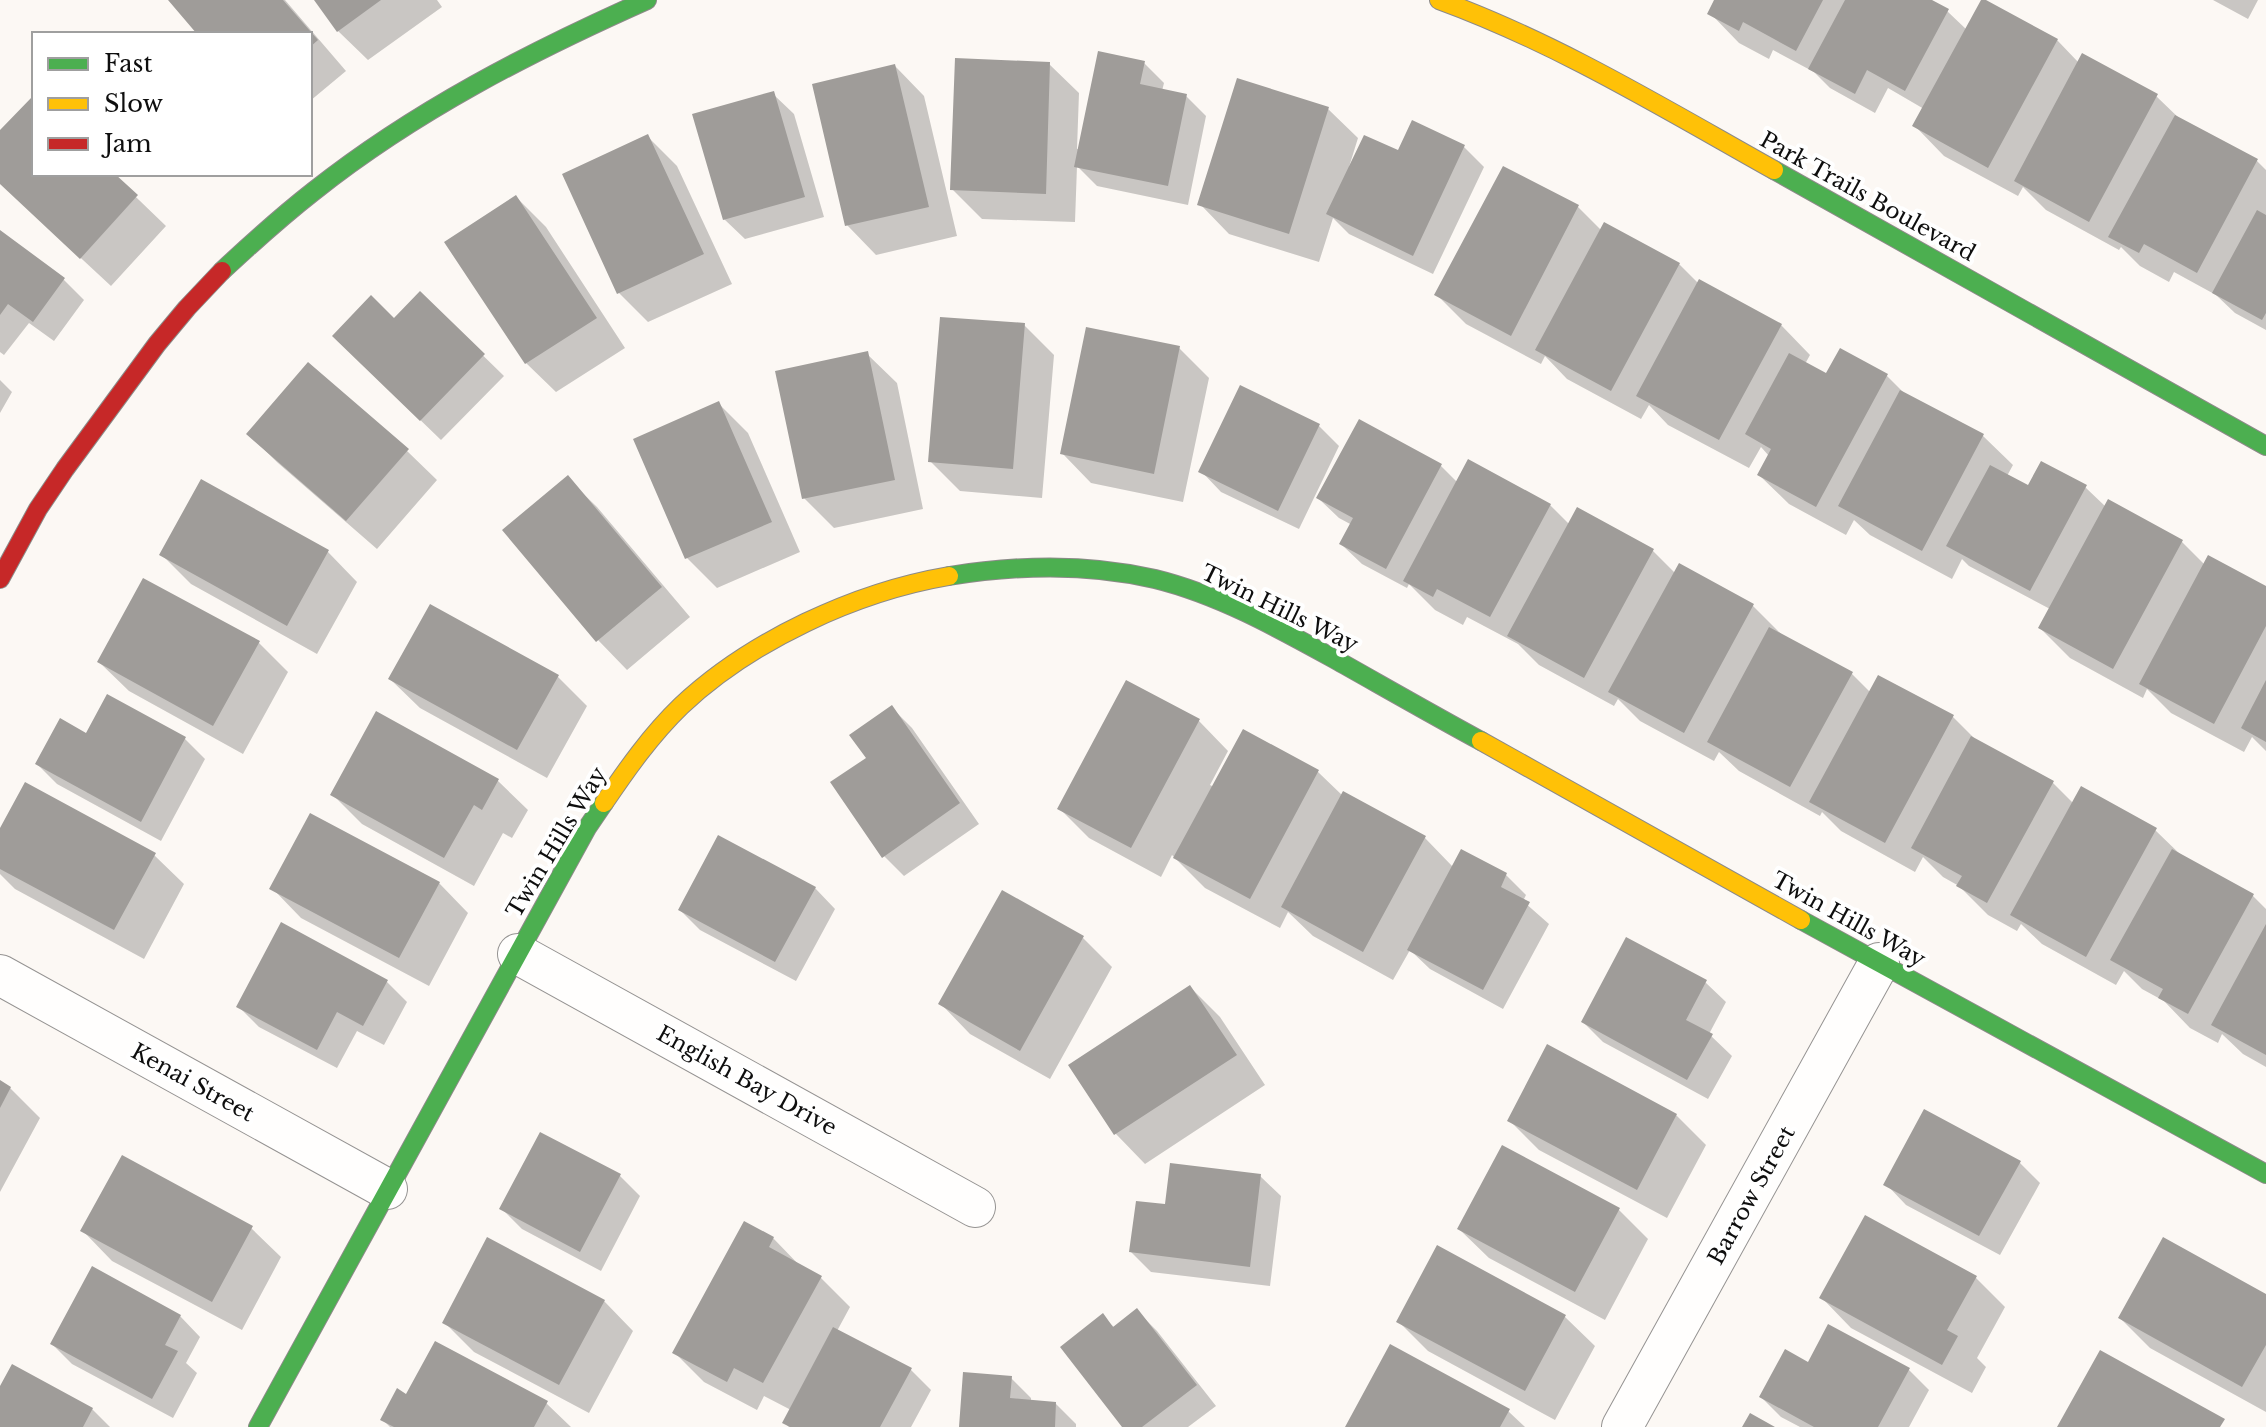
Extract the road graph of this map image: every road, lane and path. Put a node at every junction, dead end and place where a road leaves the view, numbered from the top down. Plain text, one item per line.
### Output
1 (647, 0) edge
2 (1439, 0) edge
3 (2266, 446) edge
4 (0, 579) edge
5 (518, 954) junction
6 (1879, 963) junction
7 (0, 975) edge
8 (2266, 1174) edge
9 (387, 1189) junction
10 (975, 1207) dead end
11 (258, 1427) edge
12 (1622, 1427) edge

1 - 4 street
2 - 3 street, Park Trails Boulevard
5 - 6 street, Twin Hills Way
5 - 9 street, Twin Hills Way
5 - 10 street, English Bay Drive
6 - 8 street, Twin Hills Way
6 - 12 street, Barrow Street
7 - 9 street, Kenai Street
9 - 11 street, Twin Hills Way

